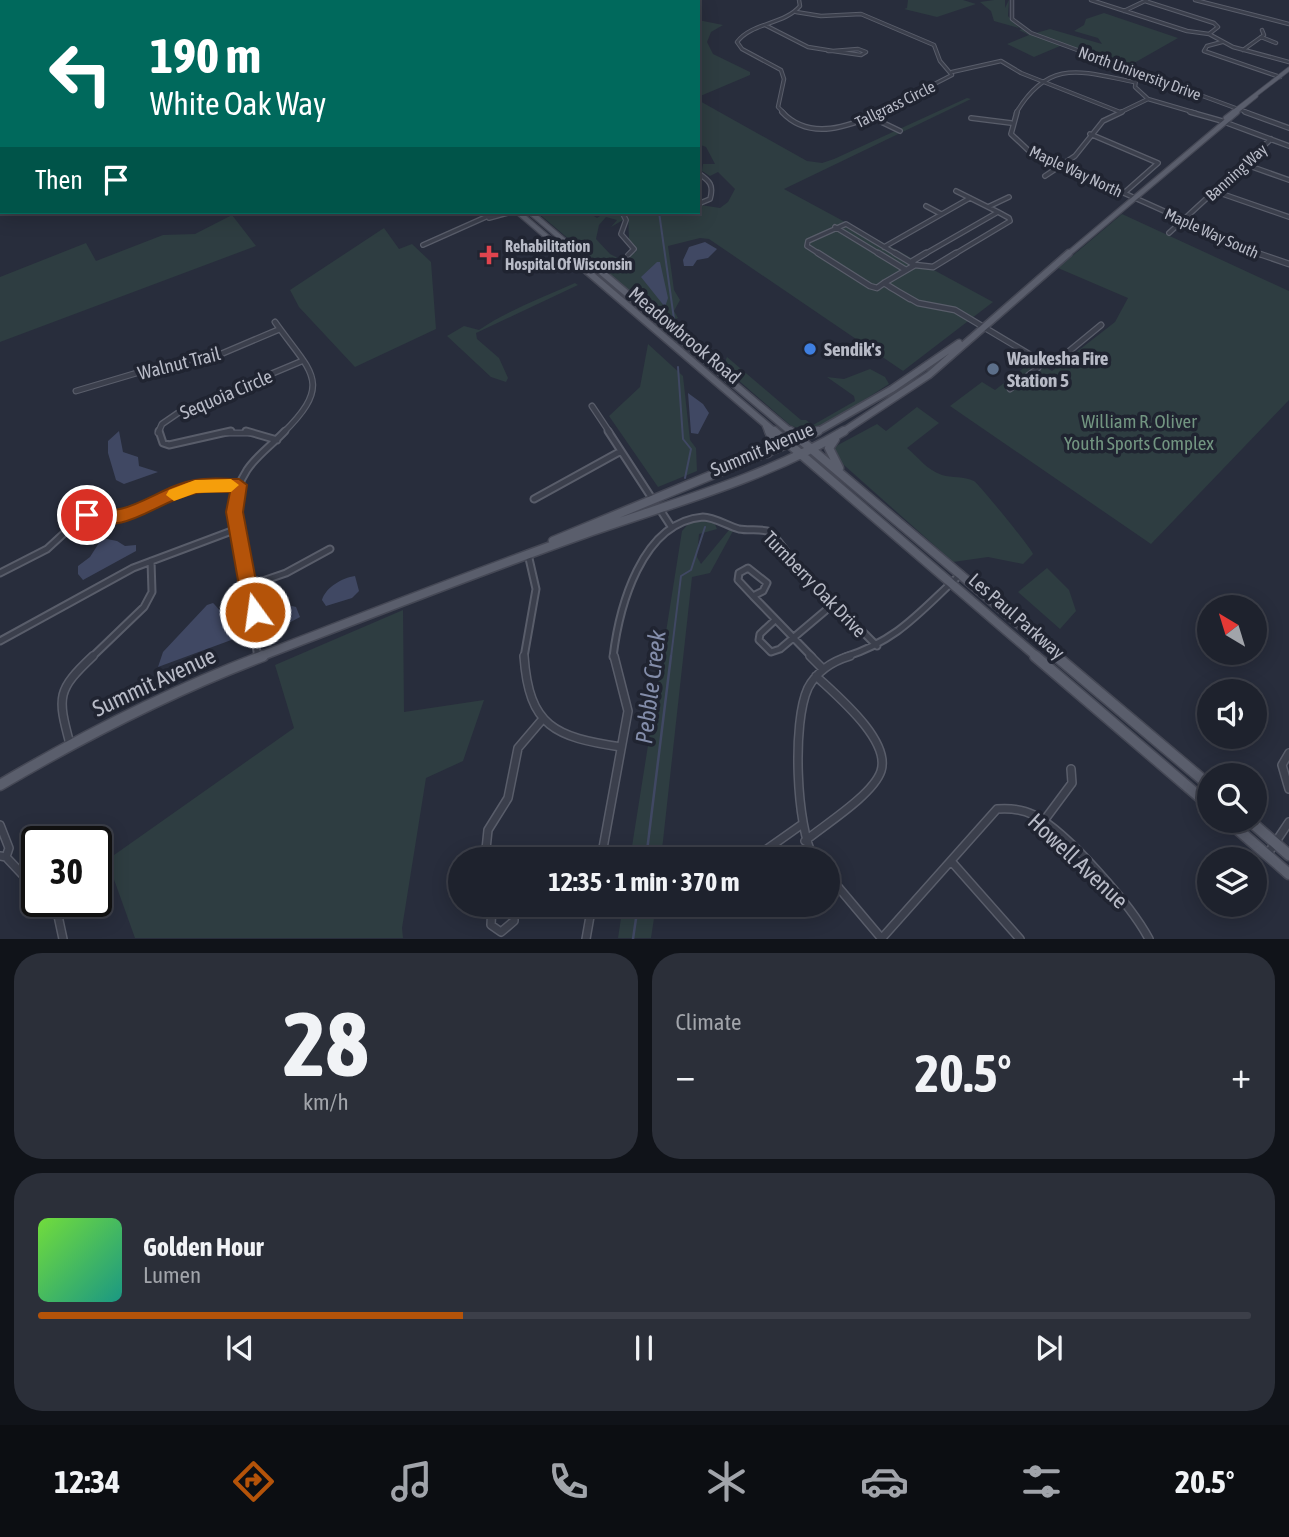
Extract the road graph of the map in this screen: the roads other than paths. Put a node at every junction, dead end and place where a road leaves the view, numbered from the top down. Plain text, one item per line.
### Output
1 (799, 0) edge
2 (1012, 0) edge
3 (1093, 0) edge
4 (1146, 0) edge
5 (1195, 0) edge
6 (1124, 11) junction
7 (796, 12) junction
8 (1289, 24) edge
9 (765, 25) junction
10 (1262, 30) dead end
11 (1209, 34) junction
12 (1261, 37) junction
13 (1222, 42) junction
14 (1276, 43) dead end
15 (1243, 50) junction
16 (828, 51) junction
17 (1199, 52) dead end
18 (1206, 53) junction
19 (1289, 62) edge
20 (1289, 69) edge
21 (952, 72) junction
22 (1137, 72) junction
23 (1280, 77) junction
24 (1134, 82) junction
25 (1047, 83) junction
26 (1256, 96) junction
27 (1148, 99) junction
28 (1237, 108) junction
29 (1243, 110) junction
30 (1120, 112) junction
31 (871, 117) junction
32 (971, 118) dead end
33 (1225, 122) junction
34 (1011, 123) junction
35 (1289, 128) edge
36 (900, 131) dead end
37 (1090, 134) junction
38 (1271, 139) junction
39 (1289, 146) edge
40 (1244, 164) junction
41 (1063, 165) junction
42 (700, 175) edge
43 (1045, 176) dead end
44 (1289, 180) edge
45 (956, 191) dead end
46 (1214, 191) junction
47 (1124, 193) junction
48 (1009, 197) dead end
49 (970, 198) junction
50 (1136, 199) junction
51 (700, 203) edge
52 (926, 206) dead end
53 (986, 206) junction
54 (998, 212) junction
55 (494, 214) edge
56 (503, 214) edge
57 (520, 214) edge
58 (532, 214) edge
59 (623, 214) edge
60 (941, 214) junction
61 (1289, 217) edge
62 (486, 219) junction
63 (1183, 220) junction
64 (835, 227) junction
65 (967, 230) junction
66 (1169, 233) dead end
67 (981, 238) junction
68 (423, 244) dead end
69 (884, 247) junction
70 (628, 255) dead end
71 (913, 264) junction
72 (1289, 264) edge
73 (906, 270) junction
74 (887, 285) junction
75 (275, 322) dead end
76 (1101, 325) dead end
77 (982, 326) junction
78 (280, 329) junction
79 (302, 361) junction
80 (1040, 361) junction
81 (1010, 390) dead end
82 (76, 391) dead end
83 (592, 406) dead end
84 (764, 422) junction
85 (840, 433) junction
86 (802, 439) junction
87 (277, 440) junction
88 (791, 445) junction
89 (813, 449) junction
90 (621, 451) junction
91 (801, 454) junction
92 (757, 459) junction
93 (841, 472) junction
94 (239, 485) junction
95 (534, 499) dead end
96 (653, 499) junction
97 (658, 508) junction
98 (672, 528) junction
99 (237, 529) junction
100 (330, 549) dead end
101 (528, 554) junction
102 (150, 561) junction
103 (0, 573) edge
104 (961, 575) junction
105 (951, 583) junction
106 (248, 586) junction
107 (752, 596) junction
108 (825, 611) dead end
109 (251, 618) junction
110 (775, 620) junction
111 (792, 638) junction
112 (0, 641) edge
113 (877, 646) junction
114 (258, 658) junction
115 (823, 669) junction
116 (816, 676) junction
117 (541, 720) junction
118 (70, 744) junction
119 (621, 747) junction
120 (1289, 753) edge
121 (1071, 769) dead end
122 (1197, 775) edge
123 (0, 785) edge
124 (1289, 789) edge
125 (1197, 795) edge
126 (1043, 822) junction
127 (1289, 822) edge
128 (0, 825) edge
129 (802, 825) junction
130 (1242, 833) edge
131 (1264, 833) edge
132 (1276, 843) junction
133 (807, 844) junction
134 (486, 847) edge
135 (603, 847) edge
136 (770, 847) edge
137 (803, 847) edge
138 (808, 847) edge
139 (1258, 847) edge
140 (1267, 855) joint
141 (1289, 855) edge
142 (2, 859) edge
143 (951, 861) junction
144 (1289, 874) edge
145 (21, 876) edge
146 (840, 889) edge
147 (58, 917) edge
148 (491, 917) edge
149 (514, 917) edge
150 (590, 917) edge
151 (882, 938) edge
152 (63, 939) edge
153 (586, 939) edge
154 (1020, 939) edge
155 (1149, 939) edge

1 - 7 street
2 - 22 street, North University Drive
3 - 6 street
4 - 6 street
4 - 11 street
5 - 8 street
6 - 11 street
7 - 9 street, Tallgrass Circle
7 - 21 street, Tallgrass Circle
9 - 16 street
9 - 31 street, Tallgrass Circle
10 - 12 street
11 - 13 street
12 - 14 street
12 - 15 street
13 - 15 street
13 - 18 street
15 - 19 street
16 - 16 street
17 - 18 street
18 - 23 street
20 - 23 main road, Summit Avenue
21 - 25 street
21 - 31 street, Tallgrass Circle
22 - 24 street
22 - 28 street, North University Drive
23 - 26 main road, Summit Avenue
24 - 25 street
24 - 27 street
25 - 30 street
25 - 34 street
26 - 28 main road, Summit Avenue
26 - 29 main road, Summit Avenue
27 - 30 street
27 - 33 street
28 - 29 street, North University Drive
28 - 33 main road, Summit Avenue
29 - 33 main road, Summit Avenue
29 - 35 street, North University Drive
30 - 37 street
31 - 36 street
32 - 34 street
33 - 38 street
33 - 50 main road, Summit Avenue
34 - 41 street, Maple Way North
37 - 41 street
37 - 47 street
38 - 39 street
38 - 40 street, Banning Way
40 - 44 street
40 - 46 street, Banning Way
41 - 43 street
41 - 47 street, Maple Way North
42 - 51 street
45 - 49 street
46 - 61 street
46 - 63 street, Banning Way
47 - 50 street, Maple Way North
48 - 53 street
49 - 53 street
49 - 60 street
50 - 63 street, Maple Way South
50 - 77 main road, Summit Avenue
52 - 60 street
53 - 54 street
54 - 65 street
54 - 67 street
55 - 62 street
56 - 62 street
57 - 84 main road, Meadowbrook Road
58 - 86 main road, Meadowbrook Road
59 - 70 street
60 - 69 street
62 - 68 street
63 - 66 street, Banning Way
63 - 72 street, Maple Way South
64 - 69 street
64 - 73 street
64 - 74 street
65 - 67 street
65 - 71 street
67 - 71 street
69 - 71 street
71 - 73 street
73 - 74 street
74 - 77 street
75 - 78 street
76 - 80 street
77 - 80 street
77 - 85 main road, Summit Avenue
77 - 86 main road, Summit Avenue
78 - 79 street
78 - 82 street, Walnut Trail
79 - 87 street
79 - 87 street, Sequoia Circle
80 - 81 street
83 - 90 street
84 - 88 main road, Meadowbrook Road
84 - 92 main road
85 - 89 main road, Summit Avenue
85 - 93 main road
86 - 88 main road, Summit Avenue
86 - 89 main road, Meadowbrook Road
87 - 94 street
88 - 91 main road, Meadowbrook Road
88 - 92 main road, Summit Avenue
89 - 91 main road, Summit Avenue
89 - 93 main road, Les Paul Parkway
90 - 95 street
90 - 96 street
91 - 97 main road, Summit Avenue
91 - 105 main road, Les Paul Parkway
92 - 96 main road, Summit Avenue
93 - 104 main road, Les Paul Parkway
94 - 99 street
94 - 103 street
96 - 97 street
96 - 101 main road, Summit Avenue
97 - 98 street
97 - 101 main road, Summit Avenue
98 - 113 street, Turnberry Oak Drive
98 - 119 street, Turnberry Oak Drive
99 - 102 street
99 - 106 street
100 - 106 street
101 - 114 main road, Summit Avenue
101 - 117 street
102 - 112 street
102 - 118 street
104 - 105 street
104 - 122 main road, Les Paul Parkway
105 - 113 street
105 - 125 main road, Les Paul Parkway
106 - 109 street
106 - 109 street
107 - 107 street
107 - 110 street
108 - 111 street
109 - 114 street
110 - 111 street
110 - 111 street
111 - 115 street
113 - 115 street
114 - 118 main road, Summit Avenue
115 - 116 street
116 - 129 street
116 - 133 street
117 - 119 street
117 - 134 street
118 - 123 main road, Summit Avenue
119 - 135 street, Turnberry Oak Drive
120 - 124 street
121 - 126 street
126 - 143 street, Howell Avenue
126 - 155 street, Howell Avenue
127 - 132 street
128 - 142 street
129 - 133 street
129 - 136 street
130 - 139 main road
131 - 132 main road
132 - 140 street
132 - 141 main road
133 - 137 street
133 - 138 street
140 - 144 main road
142 - 145 street
143 - 151 street, Howell Avenue
143 - 154 street
146 - 151 street
147 - 152 street
148 - 149 street
150 - 153 street

